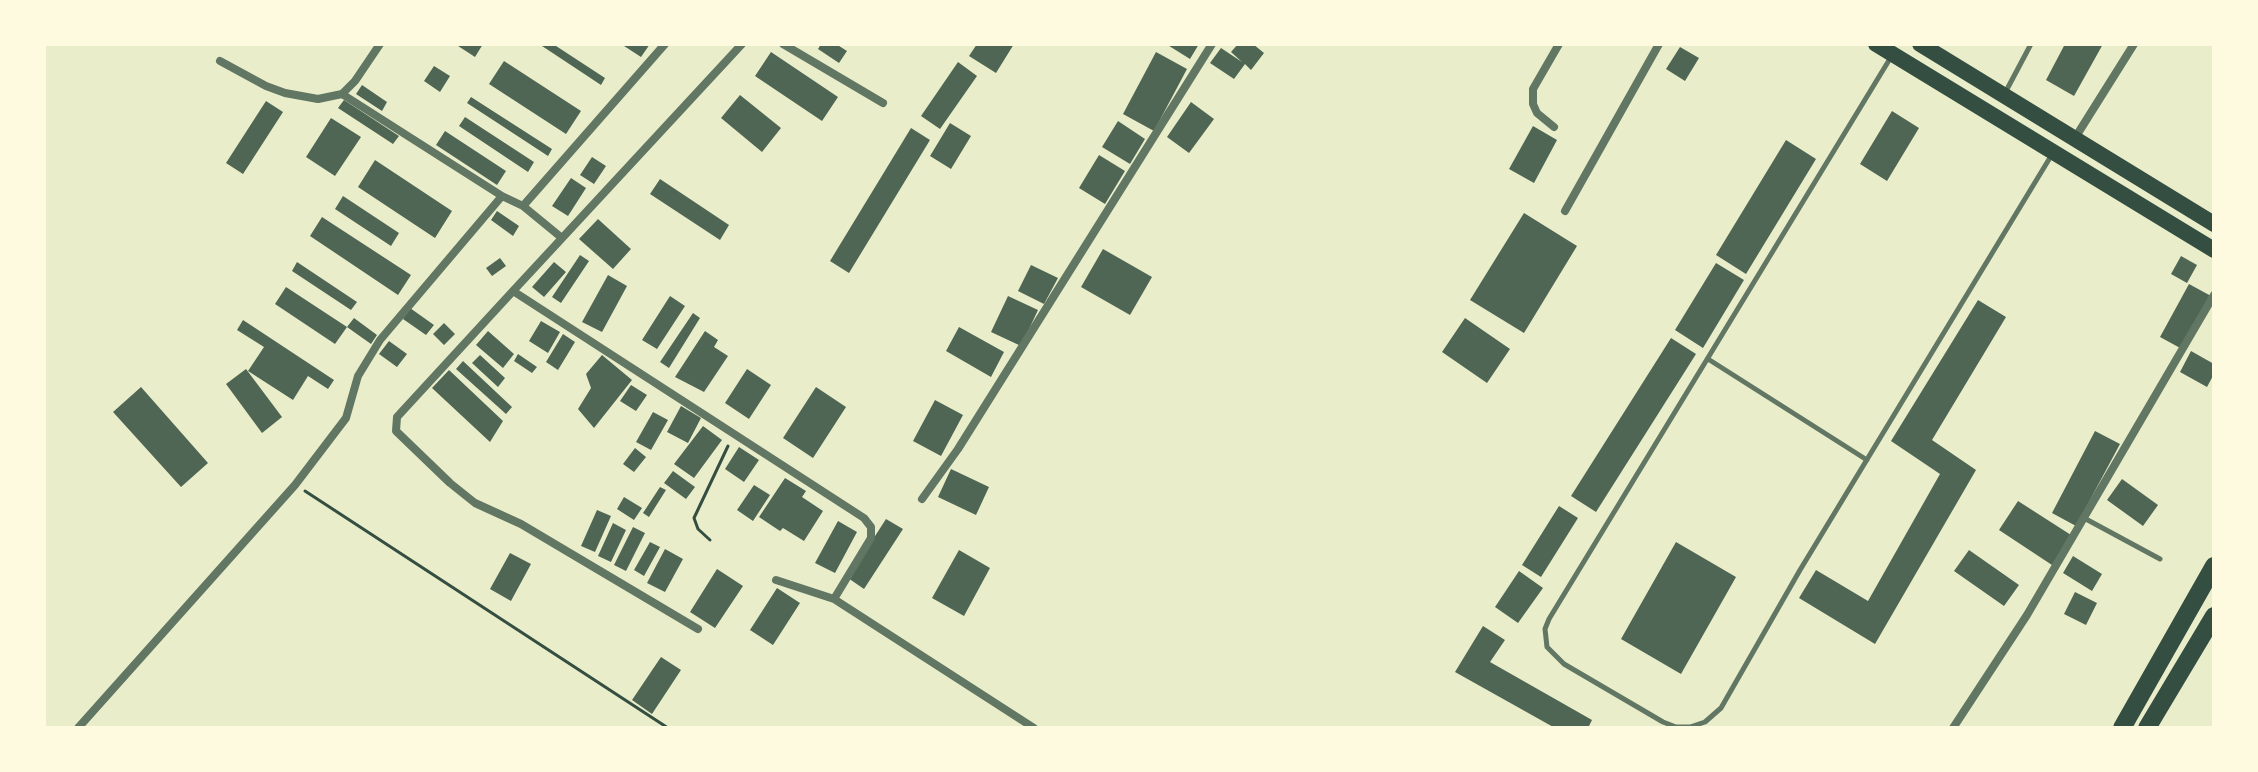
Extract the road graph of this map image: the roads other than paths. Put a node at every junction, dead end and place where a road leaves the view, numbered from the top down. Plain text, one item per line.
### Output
1 (380, 44) edge
2 (665, 44) edge
3 (742, 44) edge
4 (783, 44) edge
5 (1212, 44) edge
6 (1559, 44) edge
7 (1659, 44) edge
8 (1876, 44) edge
9 (1920, 44) edge
10 (2031, 44) edge
11 (2134, 44) edge
12 (1892, 55) junction
13 (220, 61) dead end
14 (342, 94) junction
15 (2004, 95) junction
16 (883, 103) dead end
17 (1554, 127) dead end
18 (2075, 138) junction
19 (2054, 152) junction
20 (502, 196) junction
21 (523, 206) junction
22 (1565, 211) dead end
23 (2214, 224) edge
24 (562, 238) junction
25 (2214, 250) edge
26 (513, 291) junction
27 (2214, 295) edge
28 (1708, 359) junction
29 (1867, 460) junction
30 (922, 499) dead end
31 (2084, 518) junction
32 (2160, 559) dead end
33 (2214, 566) edge
34 (776, 580) dead end
35 (834, 599) junction
36 (2214, 616) edge
37 (698, 629) dead end
38 (78, 728) edge
39 (1034, 728) edge
40 (1953, 728) edge
41 (2122, 728) edge
42 (2147, 728) edge

1 - 14 street
2 - 21 street
3 - 24 street
4 - 16 street
5 - 30 street
6 - 17 street
7 - 22 street
8 - 12 highway
9 - 15 highway
10 - 15 lane
11 - 18 street
12 - 19 highway
12 - 28 lane
13 - 14 street
14 - 20 street
15 - 18 highway
18 - 23 highway
19 - 25 highway
19 - 29 lane
20 - 21 street
20 - 38 street
21 - 24 street
24 - 26 street
26 - 35 street
26 - 37 street
27 - 31 street
28 - 29 lane
28 - 29 lane
31 - 32 lane
31 - 40 street
33 - 41 highway
34 - 35 street
35 - 39 street
36 - 42 highway

